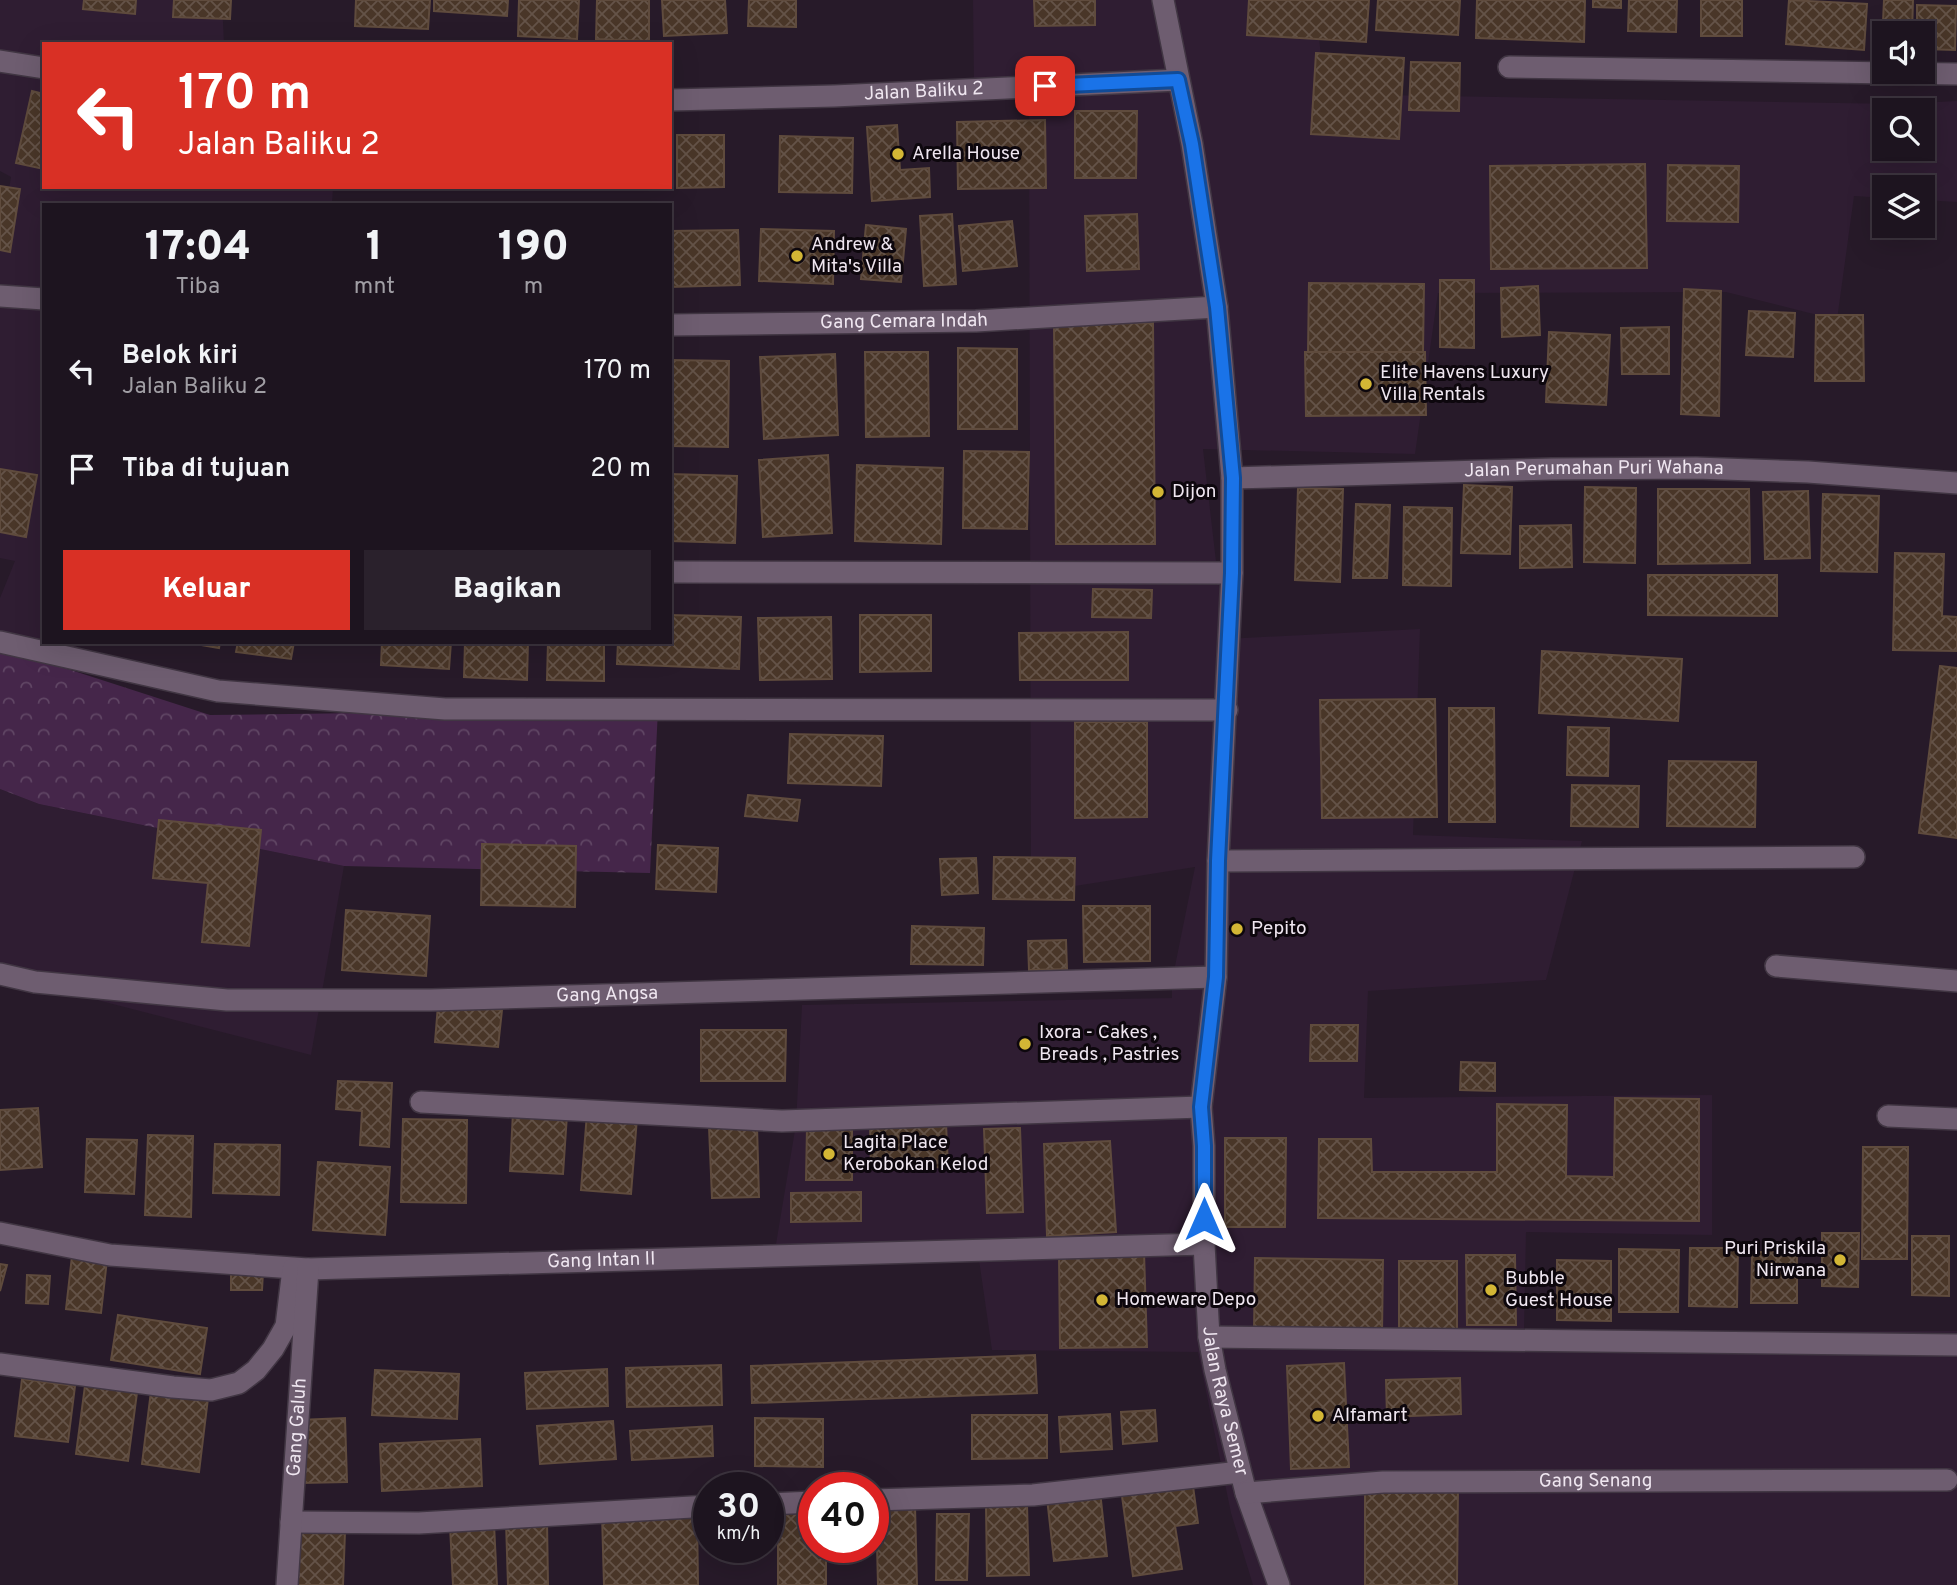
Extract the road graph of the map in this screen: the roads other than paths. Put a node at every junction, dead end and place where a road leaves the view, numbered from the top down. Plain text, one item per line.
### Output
1 (1163, 0) edge
2 (0, 61) edge
3 (1509, 67) dead end
4 (42, 68) edge
5 (1957, 74) edge
6 (1178, 80) junction
7 (672, 100) edge
8 (0, 296) edge
9 (42, 299) edge
10 (1217, 307) junction
11 (672, 325) edge
12 (1233, 478) junction
13 (1957, 483) edge
14 (672, 572) edge
15 (1232, 573) junction
16 (0, 642) edge
17 (1227, 709) junction
18 (1854, 857) dead end
19 (1218, 861) junction
20 (1776, 966) dead end
21 (0, 974) edge
22 (1216, 977) junction
23 (1957, 982) edge
24 (421, 1102) dead end
25 (1201, 1107) junction
26 (1888, 1116) dead end
27 (1957, 1119) edge
28 (0, 1233) edge
29 (1204, 1244) junction
30 (300, 1269) junction
31 (1209, 1337) junction
32 (1957, 1345) edge
33 (0, 1364) edge
34 (1240, 1472) junction
35 (1947, 1480) dead end
36 (1246, 1493) junction
37 (889, 1500) edge
38 (693, 1507) edge
39 (291, 1522) junction
40 (287, 1585) edge
41 (1279, 1585) edge

1 - 6 street, Jalan Raya Semer
2 - 4 street
3 - 5 street
6 - 7 street, Jalan Baliku 2
6 - 10 street, Jalan Raya Semer
8 - 9 street
10 - 11 street, Gang Cemara Indah
10 - 12 street, Jalan Raya Semer
12 - 13 street, Jalan Perumahan Puri Wahana
12 - 15 street, Jalan Raya Semer
14 - 15 street
15 - 17 street, Jalan Raya Semer
16 - 17 street
17 - 19 street, Jalan Raya Semer
18 - 19 street
19 - 22 street, Jalan Raya Semer
20 - 23 street
21 - 22 street, Gang Angsa
22 - 25 street, Jalan Raya Semer
24 - 25 street
25 - 29 street, Jalan Raya Semer
26 - 27 street
28 - 30 street, Gang Intan II
29 - 30 street, Gang Intan II
29 - 31 street, Jalan Raya Semer
30 - 33 street
30 - 39 street, Gang Galuh
31 - 32 street
31 - 34 street, Jalan Raya Semer
34 - 36 street, Jalan Raya Semer
34 - 37 street
35 - 36 street, Gang Senang
36 - 41 street, Jalan Raya Semer
38 - 39 street
39 - 40 street, Gang Galuh

